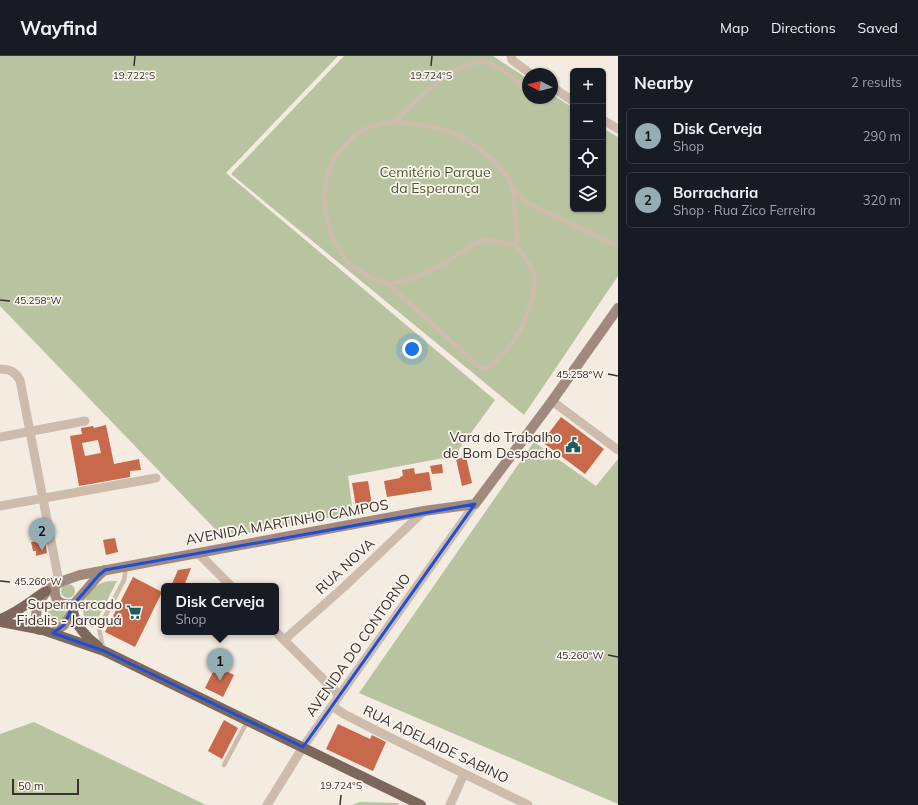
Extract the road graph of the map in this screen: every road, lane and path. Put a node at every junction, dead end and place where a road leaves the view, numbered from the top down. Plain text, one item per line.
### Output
1 (511, 56) edge
2 (523, 68) edge
3 (522, 85) edge
4 (558, 92) edge
5 (570, 99) edge
6 (395, 122) junction
7 (606, 122) edge
8 (618, 129) edge
9 (513, 190) junction
10 (514, 244) junction
11 (618, 246) edge
12 (388, 284) junction
13 (618, 308) edge
14 (0, 369) edge
15 (552, 401) junction
16 (85, 421) dead end
17 (31, 432) junction
18 (0, 437) edge
19 (618, 449) edge
20 (156, 478) dead end
21 (44, 498) junction
22 (475, 504) junction
23 (0, 506) edge
24 (424, 511) junction
25 (198, 553) junction
26 (126, 566) junction
27 (105, 570) junction
28 (228, 583) edge
29 (53, 586) junction
30 (74, 607) junction
31 (0, 618) edge
32 (0, 622) edge
33 (39, 630) junction
34 (53, 633) junction
35 (279, 635) edge
36 (284, 640) junction
37 (104, 651) junction
38 (339, 695) junction
39 (332, 706) junction
40 (248, 720) junction
41 (303, 747) junction
42 (224, 765) dead end
43 (464, 774) junction
44 (267, 805) edge
45 (421, 805) edge
46 (450, 805) edge
47 (528, 805) edge

1 - 2 street
3 - 6 lane
4 - 5 street
6 - 9 lane
6 - 12 lane
7 - 8 street
9 - 10 lane
9 - 11 lane
10 - 12 lane
10 - 12 lane
13 - 15 main road
14 - 17 street
15 - 19 street
15 - 22 main road
16 - 17 street
17 - 18 street
17 - 21 street
20 - 21 street
21 - 23 street
21 - 29 street
22 - 24 main road, AVENIDA MARTINHO CAMPOS
22 - 38 street, AVENIDA DO CONTORNO
24 - 25 main road, AVENIDA MARTINHO CAMPOS
24 - 36 street, RUA NOVA
25 - 26 main road, AVENIDA MARTINHO CAMPOS
25 - 28 street
26 - 27 main road, AVENIDA MARTINHO CAMPOS
26 - 37 lane
27 - 29 main road, AVENIDA MARTINHO CAMPOS
27 - 30 main road
29 - 30 main road
29 - 31 main road
29 - 33 main road
30 - 34 main road
30 - 37 main road
32 - 33 main road
33 - 34 main road
34 - 37 main road
35 - 36 street
36 - 38 street
37 - 40 main road
38 - 39 street, AVENIDA DO CONTORNO
39 - 41 street, AVENIDA DO CONTORNO
39 - 43 street, RUA ADELAIDE SABINO
40 - 41 main road
40 - 42 lane
41 - 44 street, AVENIDA DO CONTORNO
41 - 45 main road
43 - 46 street
43 - 47 street, RUA ADELAIDE SABINO

